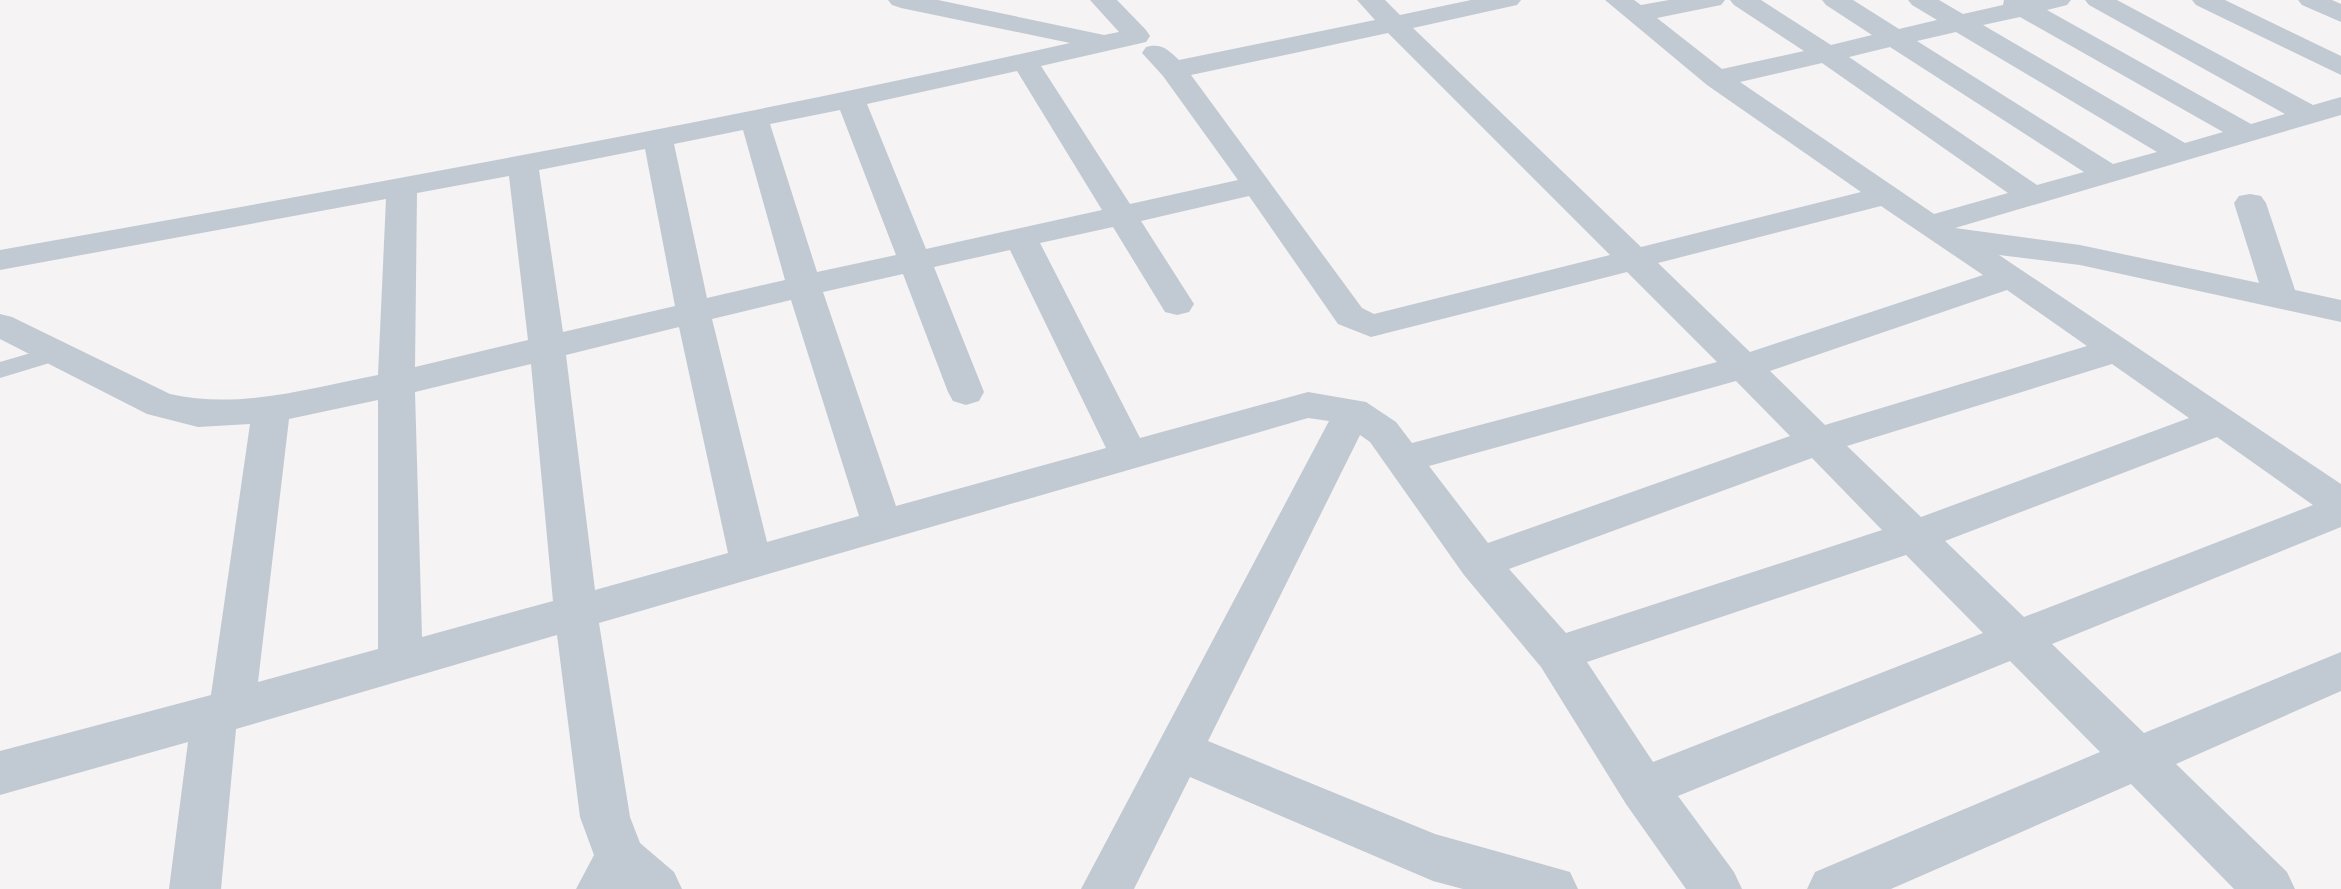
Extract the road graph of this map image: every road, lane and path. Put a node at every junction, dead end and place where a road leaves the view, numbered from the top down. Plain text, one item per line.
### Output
1 (901, 0) edge
2 (1508, 0) edge
3 (1712, 0) edge
4 (1742, 0) edge
5 (1835, 0) edge
6 (1921, 0) edge
7 (2058, 0) edge
8 (2098, 0) edge
9 (2205, 0) edge
10 (2311, 0) edge
11 (1107, 1) edge
12 (2017, 4) edge
13 (1627, 7) edge
14 (1382, 12) edge
15 (2341, 14) edge
16 (1961, 23) junction
17 (1138, 36) junction
18 (1895, 39) junction
19 (1106, 43) junction
20 (1827, 54) junction
21 (1025, 62) junction
22 (2341, 67) edge
23 (1173, 69) junction
24 (1717, 79) junction
25 (850, 98) junction
26 (2331, 114) edge
27 (754, 118) junction
28 (2248, 134) junction
29 (657, 138) junction
30 (2182, 154) junction
31 (523, 165) junction
32 (2109, 175) junction
33 (1257, 185) junction
34 (402, 187) junction
35 (1887, 195) junction
36 (2032, 196) junction
37 (2250, 203) dead end
38 (1119, 214) junction
39 (1939, 232) junction
40 (1020, 237) junction
41 (0, 260) edge
42 (1635, 260) junction
43 (916, 262) junction
44 (2011, 277) junction
45 (804, 286) junction
46 (2281, 298) junction
47 (1177, 304) dead end
48 (693, 312) junction
49 (2341, 312) edge
50 (0, 325) edge
51 (547, 348) junction
52 (2116, 350) junction
53 (58, 354) junction
54 (1744, 367) junction
55 (0, 370) edge
56 (396, 384) junction
57 (966, 392) dead end
58 (271, 410) junction
59 (1353, 411) junction
60 (2221, 421) junction
61 (1818, 441) junction
62 (1129, 455) junction
63 (1403, 459) junction
64 (2341, 504) edge
65 (2341, 510) edge
66 (882, 525) junction
67 (1914, 536) junction
68 (751, 562) junction
69 (1479, 563) junction
70 (576, 612) junction
71 (2019, 640) junction
72 (1557, 654) junction
73 (400, 664) junction
74 (2341, 671) edge
75 (223, 712) junction
76 (1178, 750) junction
77 (2137, 758) junction
78 (0, 773) edge
79 (1643, 788) junction
80 (626, 879) edge
81 (195, 889) edge
82 (1107, 889) edge
83 (1552, 889) edge
84 (1716, 889) edge
85 (1833, 889) edge
86 (2269, 889) edge

1 - 19 street
2 - 14 street
3 - 13 street
4 - 20 street
5 - 18 street
6 - 16 street
7 - 12 street
8 - 26 street
9 - 22 street
10 - 15 street
11 - 17 street
12 - 16 street
12 - 28 street
13 - 24 street
14 - 23 street
14 - 42 street
16 - 18 street
16 - 30 street
17 - 19 street
17 - 23 street
18 - 20 street
18 - 32 street
19 - 21 street
20 - 24 street
20 - 36 street
21 - 25 street
21 - 38 street
23 - 33 street
24 - 35 street
25 - 27 street
25 - 43 street
26 - 28 street
27 - 29 street
27 - 45 street
28 - 30 street
29 - 31 street
29 - 48 street
30 - 32 street
31 - 34 street
31 - 51 street
32 - 36 street
33 - 38 street
33 - 42 street
34 - 41 street
34 - 56 street
35 - 39 street
35 - 42 street
36 - 39 street
37 - 46 street
38 - 40 street
38 - 47 street
39 - 44 street
39 - 46 street
40 - 43 street
40 - 62 street
42 - 54 street
43 - 45 street
43 - 57 street
44 - 52 street
44 - 54 street
45 - 48 street
45 - 66 street
46 - 49 street
48 - 51 street
48 - 68 street
50 - 53 street
51 - 56 street
51 - 70 street
52 - 60 street
52 - 61 street
53 - 55 lane
53 - 58 street
54 - 61 street
54 - 63 street
56 - 58 street
56 - 73 street
58 - 75 street
59 - 62 street
59 - 63 street
59 - 76 street
60 - 64 street
60 - 67 street
61 - 67 street
61 - 69 street
62 - 66 street
63 - 69 street
65 - 71 street
66 - 68 street
67 - 71 street
67 - 72 street
68 - 70 street
69 - 72 street
70 - 73 street
70 - 80 street
71 - 77 street
71 - 79 street
72 - 79 street
73 - 75 street
74 - 77 street
75 - 78 street
75 - 81 street
76 - 82 street
76 - 83 street
77 - 85 street
77 - 86 street
79 - 84 street

